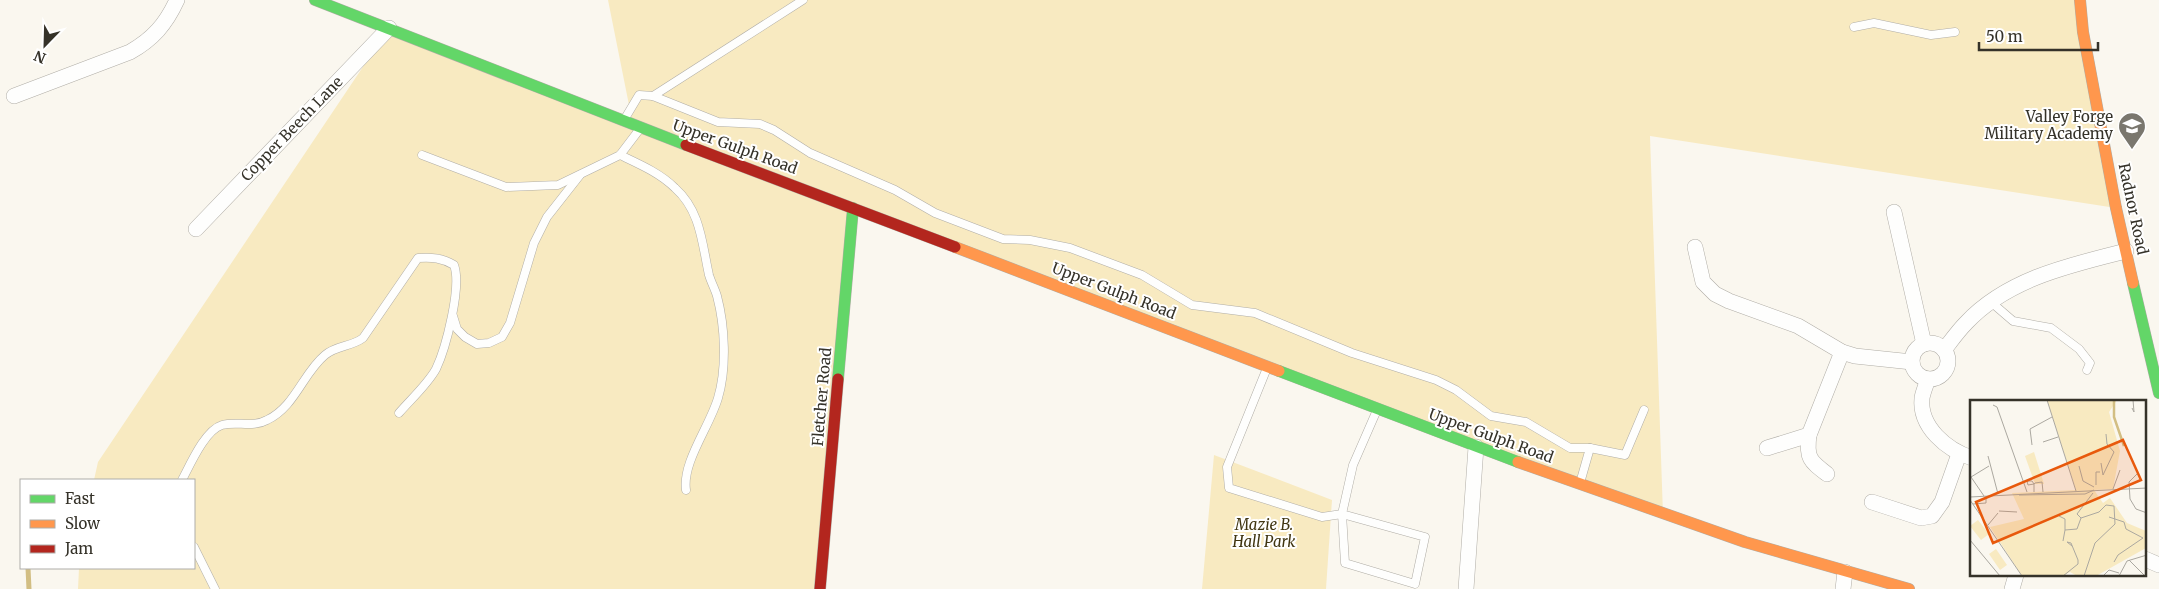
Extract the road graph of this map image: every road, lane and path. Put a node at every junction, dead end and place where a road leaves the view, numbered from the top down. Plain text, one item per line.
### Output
1 (177, 0) edge
2 (315, 0) edge
3 (803, 0) edge
4 (2080, 0) edge
5 (1854, 27) dead end
6 (389, 28) junction
7 (1954, 32) dead end
8 (14, 96) dead end
9 (652, 96) junction
10 (624, 122) junction
11 (640, 128) junction
12 (422, 155) dead end
13 (620, 155) junction
14 (580, 175) junction
15 (853, 208) junction
16 (1894, 212) dead end
17 (196, 229) dead end
18 (1695, 247) dead end
19 (2126, 251) junction
20 (1991, 302) junction
21 (452, 314) junction
22 (1924, 344) junction
23 (1944, 350) junction
24 (1842, 352) junction
25 (1912, 362) junction
26 (1267, 367) junction
27 (2087, 370) dead end
28 (1928, 379) junction
29 (2159, 393) edge
30 (1377, 410) junction
31 (1644, 410) dead end
32 (400, 414) dead end
33 (1808, 435) junction
34 (1476, 448) junction
35 (1590, 448) junction
36 (1767, 448) dead end
37 (1965, 456) edge
38 (1827, 474) dead end
39 (183, 479) edge
40 (1579, 484) junction
41 (686, 490) dead end
42 (1872, 502) dead end
43 (1342, 514) junction
44 (195, 549) edge
45 (2146, 559) edge
46 (2159, 564) edge
47 (1845, 572) junction
48 (2016, 576) edge
49 (215, 589) edge
50 (820, 589) edge
51 (1466, 589) edge
52 (1843, 589) edge
53 (1909, 589) edge
54 (2012, 589) edge

1 - 8 street
2 - 6 street, Upper Gulph Road
3 - 9 lane
4 - 19 street, Radnor Road
5 - 7 lane
6 - 10 street, Upper Gulph Road
6 - 17 street, Copper Beech Lane
9 - 10 lane
9 - 35 lane
10 - 11 street, Upper Gulph Road
11 - 13 lane
11 - 15 street, Upper Gulph Road
12 - 14 lane
13 - 14 lane
13 - 41 lane
14 - 21 lane
15 - 26 street, Upper Gulph Road
15 - 50 street, Fletcher Road
16 - 22 street
18 - 24 street
19 - 20 street
19 - 29 street, Radnor Road
20 - 23 street
20 - 27 lane
21 - 32 lane
21 - 39 lane
22 - 23 street
22 - 25 street
23 - 28 street
24 - 25 street
24 - 33 street
25 - 28 street
26 - 30 street, Upper Gulph Road
26 - 43 lane
28 - 37 street
30 - 34 street, Upper Gulph Road
30 - 43 lane
31 - 35 lane
33 - 36 street
33 - 38 street
34 - 40 street, Upper Gulph Road
34 - 51 street
35 - 40 lane
37 - 42 street
40 - 47 street, Upper Gulph Road
43 - 43 lane
44 - 49 lane
45 - 46 street
47 - 52 street
47 - 53 street, Upper Gulph Road
48 - 54 street

